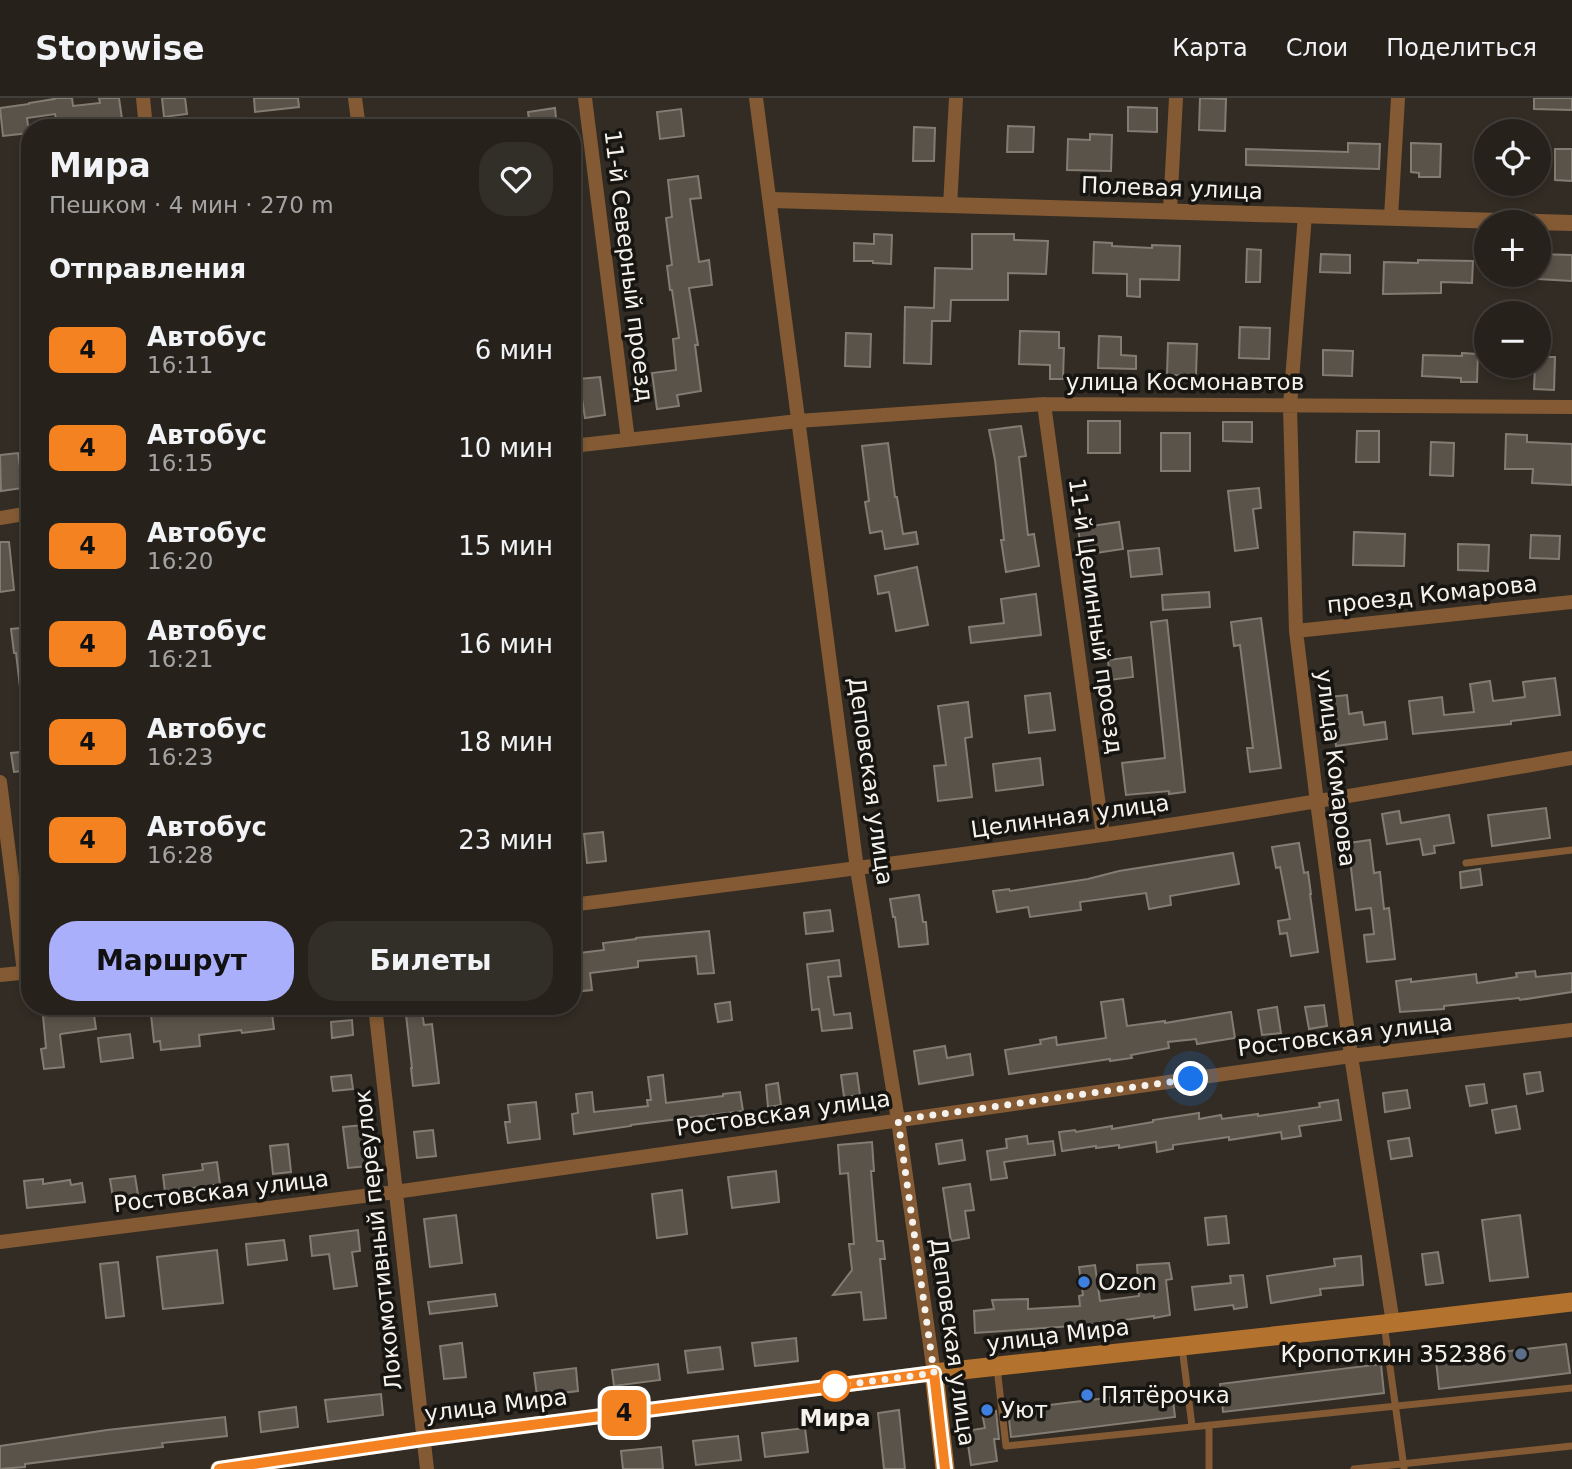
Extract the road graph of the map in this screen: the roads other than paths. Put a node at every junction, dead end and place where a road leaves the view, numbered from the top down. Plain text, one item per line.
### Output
1 (143, 98) edge
2 (355, 98) edge
3 (585, 98) edge
4 (757, 98) edge
5 (956, 98) edge
6 (1176, 98) edge
7 (1398, 98) edge
8 (145, 119) edge
9 (358, 119) edge
10 (771, 200) junction
11 (950, 206) junction
12 (1170, 210) junction
13 (1305, 215) junction
14 (1391, 217) junction
15 (1572, 223) edge
16 (1044, 404) junction
17 (1290, 406) junction
18 (1572, 407) edge
19 (798, 421) junction
20 (628, 440) junction
21 (581, 445) edge
22 (21, 514) edge
23 (0, 518) edge
24 (1572, 602) edge
25 (1296, 631) junction
26 (1572, 758) edge
27 (0, 782) edge
28 (1317, 802) junction
29 (1103, 835) junction
30 (1572, 850) edge
31 (1466, 863) dead end
32 (857, 869) junction
33 (581, 904) edge
34 (21, 930) edge
35 (21, 973) edge
36 (0, 975) edge
37 (376, 1015) edge
38 (1572, 1030) edge
39 (1351, 1056) junction
40 (898, 1120) junction
41 (395, 1192) junction
42 (0, 1242) edge
43 (1572, 1302) edge
44 (1388, 1324) junction
45 (1182, 1345) junction
46 (997, 1367) junction
47 (934, 1373) junction
48 (1572, 1388) edge
49 (1395, 1406) junction
50 (1209, 1425) junction
51 (1192, 1426) junction
52 (423, 1439) junction
53 (1572, 1446) edge
54 (1403, 1467) edge
55 (218, 1469) edge
56 (427, 1469) edge
57 (945, 1469) edge
58 (1209, 1469) edge
59 (1354, 1469) edge

1 - 8 street
2 - 9 street
3 - 20 street, 11-й Северный проезд
4 - 10 street, Деповская улица
5 - 11 street
6 - 12 street
7 - 14 street
10 - 11 street, Полевая улица
10 - 19 street, Деповская улица
11 - 12 street, Полевая улица
12 - 13 street, Полевая улица
13 - 14 street, Полевая улица
13 - 17 street, улица Комарова
14 - 15 street, Полевая улица
16 - 17 street, улица Космонавтов
16 - 19 street, улица Космонавтов
16 - 29 street, 11-й Целинный проезд
17 - 18 street, улица Космонавтов
17 - 25 street, улица Комарова
19 - 20 street, улица Космонавтов
19 - 32 street, Деповская улица
20 - 21 street, улица Космонавтов
22 - 23 street
24 - 25 street, проезд Комарова
25 - 28 street, улица Комарова
26 - 28 street, Целинная улица
27 - 34 street
28 - 29 street, Целинная улица
28 - 39 street, улица Комарова
29 - 32 street, Целинная улица
30 - 31 lane
32 - 33 street, Целинная улица
32 - 40 street, Деповская улица
35 - 36 street
37 - 41 street, Локомотивный переулок
38 - 39 street, Ростовская улица
39 - 40 street, Ростовская улица
39 - 44 street, улица Комарова
40 - 41 street, Ростовская улица
40 - 47 street, Деповская улица
41 - 42 street, Ростовская улица
41 - 52 street, Локомотивный переулок
43 - 44 main road, улица Мира
44 - 45 main road, улица Мира
44 - 49 lane
45 - 46 main road, улица Мира
45 - 51 lane
46 - 47 main road, улица Мира
46 - 51 lane
47 - 52 street, улица Мира
47 - 57 main road, Деповская улица
48 - 49 lane
49 - 50 lane
49 - 54 lane
50 - 51 lane
50 - 58 lane
52 - 55 street, улица Мира
52 - 56 street, Локомотивный переулок
53 - 54 lane
54 - 59 lane

